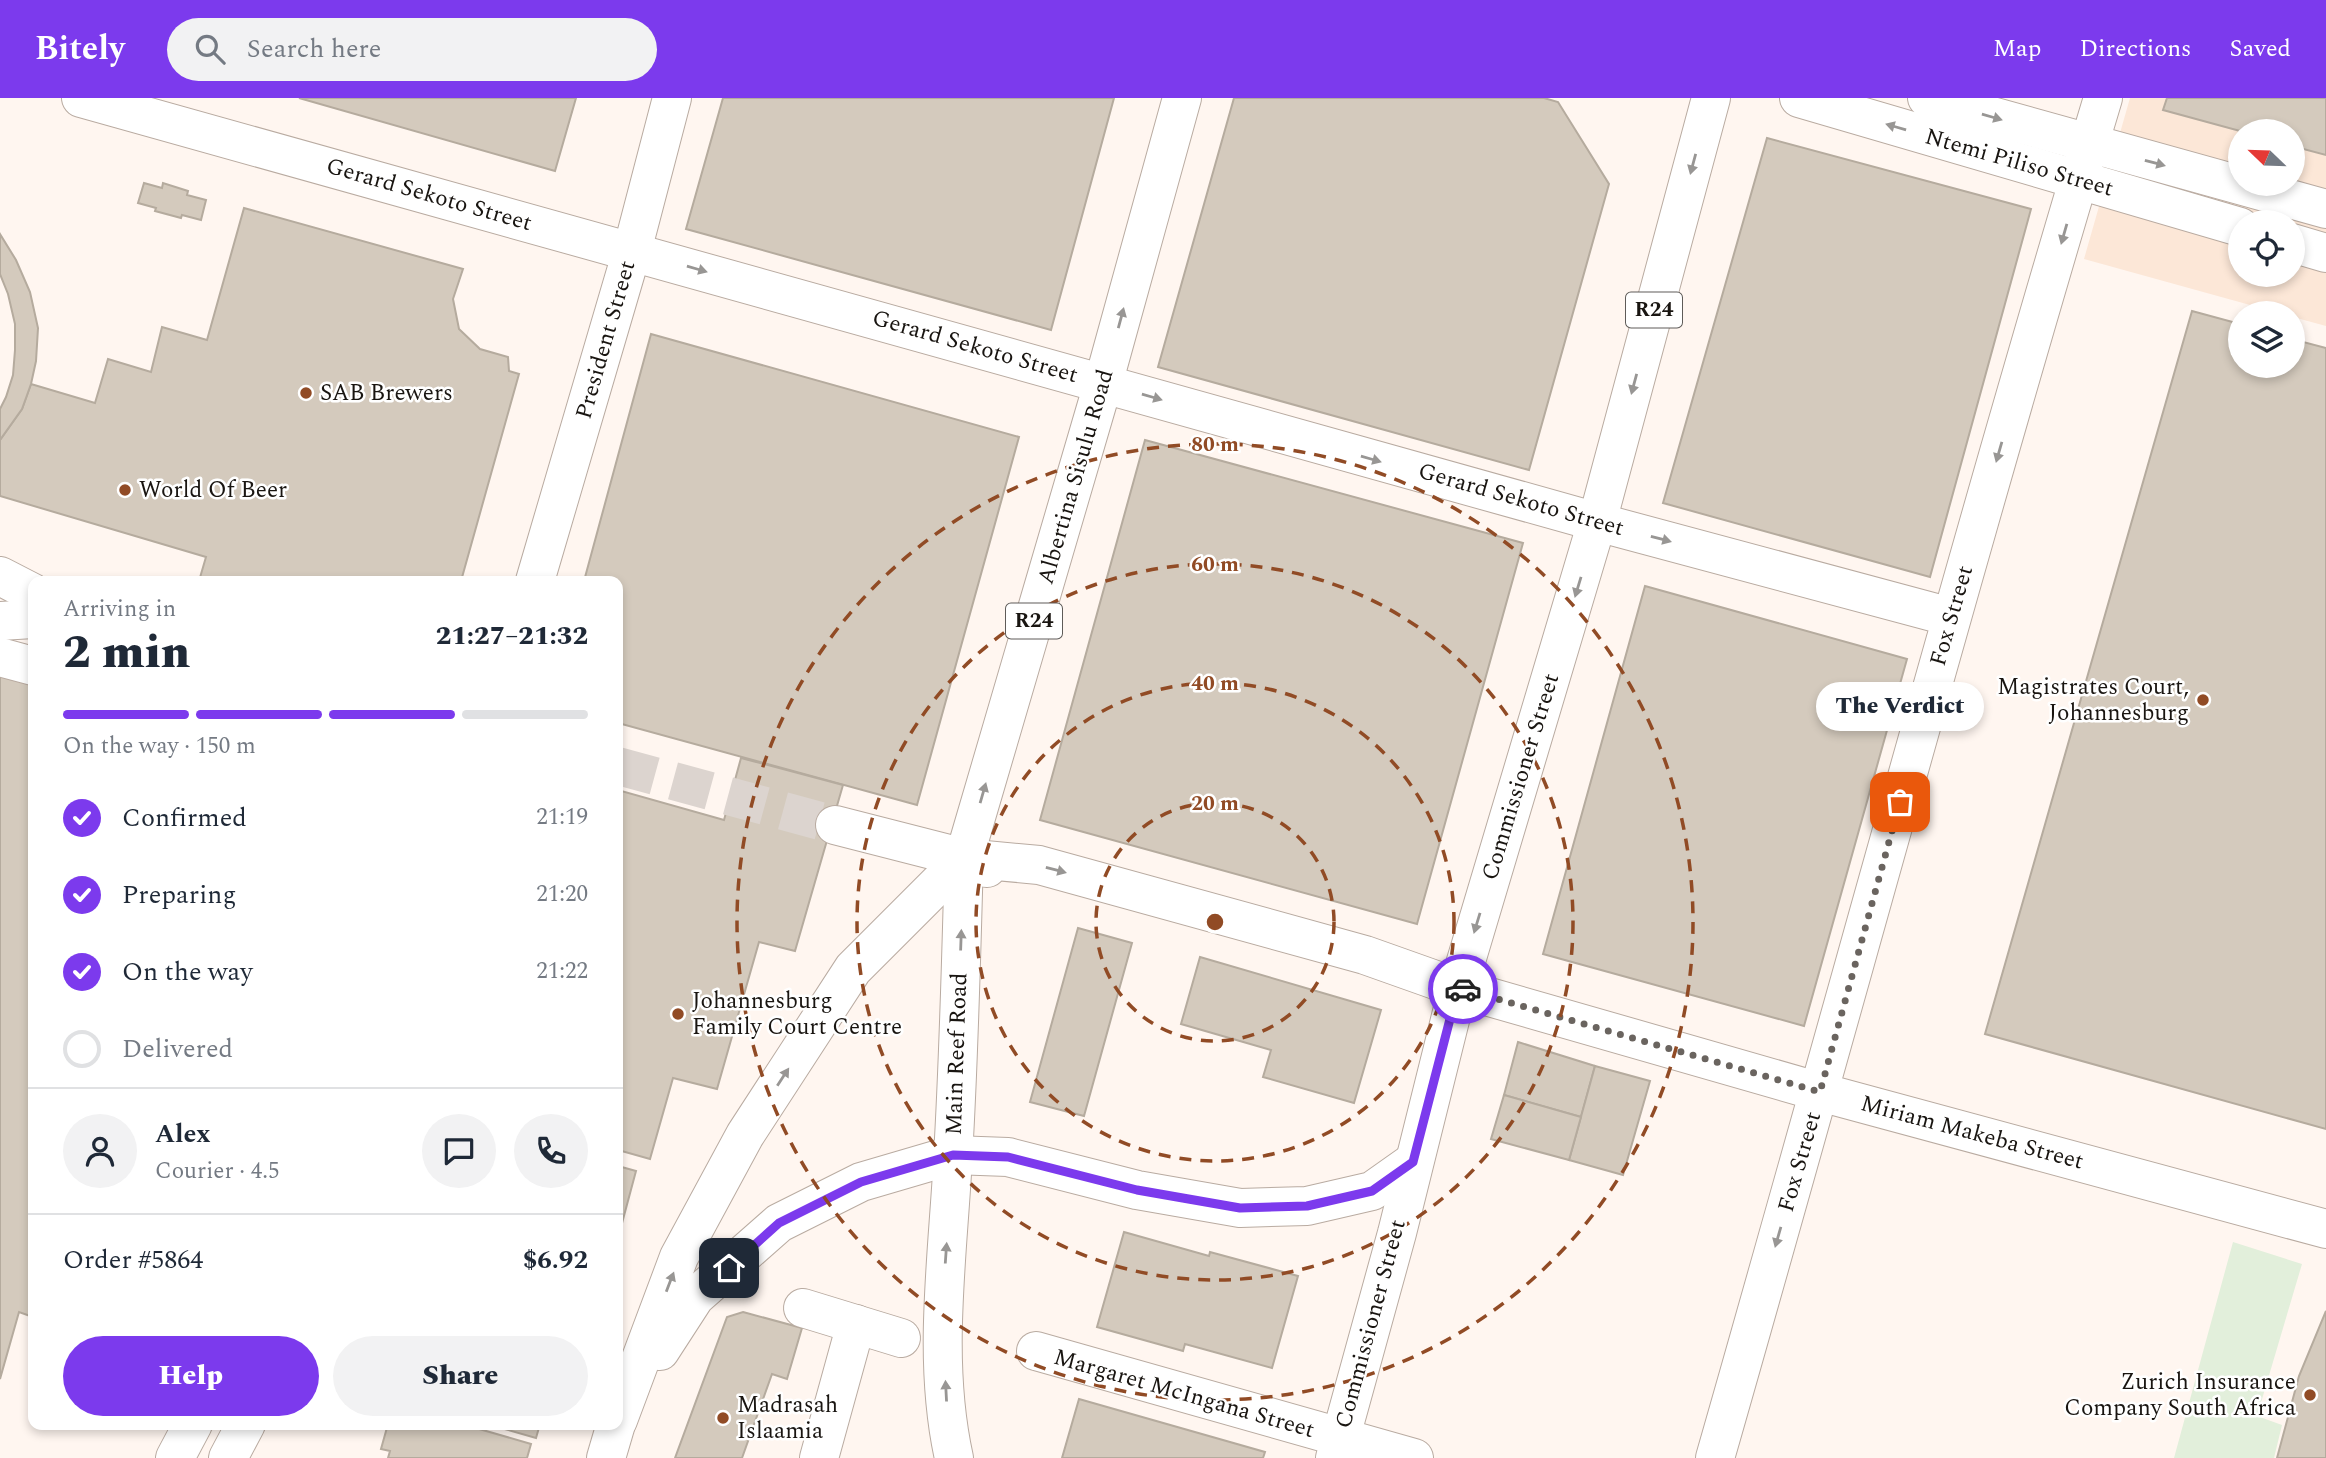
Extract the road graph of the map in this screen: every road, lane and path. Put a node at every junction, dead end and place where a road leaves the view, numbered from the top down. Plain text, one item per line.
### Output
1 (81, 98) edge
2 (672, 98) edge
3 (1182, 98) edge
4 (1711, 98) edge
5 (1799, 98) edge
6 (1927, 98) edge
7 (2103, 98) edge
8 (2084, 163) junction
9 (2326, 209) edge
10 (2228, 222) edge
11 (2305, 247) edge
12 (632, 251) junction
13 (2326, 253) edge
14 (1103, 384) junction
15 (1597, 522) junction
16 (0, 576) edge
17 (536, 576) edge
18 (28, 590) edge
19 (1951, 617) junction
20 (28, 619) edge
21 (0, 621) edge
22 (0, 657) edge
23 (28, 665) edge
24 (835, 825) tunnel mouth
25 (964, 858) junction
26 (1458, 988) junction
27 (1820, 1092) junction
28 (953, 1155) junction
29 (1413, 1162) junction
30 (2326, 1229) edge
31 (803, 1308) dead end
32 (856, 1324) junction
33 (901, 1338) dead end
34 (1036, 1351) dead end
35 (623, 1407) edge
36 (623, 1412) edge
37 (190, 1430) edge
38 (243, 1430) edge
39 (615, 1430) edge
40 (1337, 1448) edge
41 (175, 1458) edge
42 (228, 1458) edge
43 (606, 1458) edge
44 (819, 1458) edge
45 (954, 1458) edge
46 (1414, 1458) edge
47 (1715, 1458) edge

1 - 12 street, Gerard Sekoto Street
2 - 12 street, President Street
14 -> 3 street, Albertina Sisulu Road / R24
4 -> 15 street, Commissioner Street / R24
8 -> 5 street, Ntemi Piliso Street
6 -> 8 street, Ntemi Piliso Street
7 - 8 street, Fox Street
8 -> 9 street, Ntemi Piliso Street
8 - 10 street, Ntemi Piliso Street
8 -> 19 street, Fox Street
11 - 13 street
12 -> 14 street, Gerard Sekoto Street
12 - 17 street, President Street
14 -> 15 street, Gerard Sekoto Street
25 -> 14 street, Albertina Sisulu Road / R24
15 -> 19 street, Gerard Sekoto Street
15 -> 26 street, Commissioner Street / R24
16 - 18 street
19 - 27 street, Fox Street
20 - 21 street
22 - 23 street
24 - 25 street, Miriam Makeba Street
25 - 26 street, Miriam Makeba Street
28 -> 25 street, Main Reef Road
35 -> 25 street, Albertina Sisulu Road / R24
26 - 27 street, Miriam Makeba Street
26 - 29 street, Commissioner Street / R24
27 - 30 street, Miriam Makeba Street
27 -> 47 street, Fox Street
28 - 29 street, R24
28 - 36 street, R24
45 -> 28 street, Main Reef Road
29 - 40 street, Commissioner Street
31 - 32 street
32 - 33 street
32 - 44 street
34 - 40 street, Margaret McIngana Street
37 - 41 street
38 - 42 street
39 - 43 street, Albertina Sisulu Road / R24
40 - 46 street, Margaret McIngana Street

